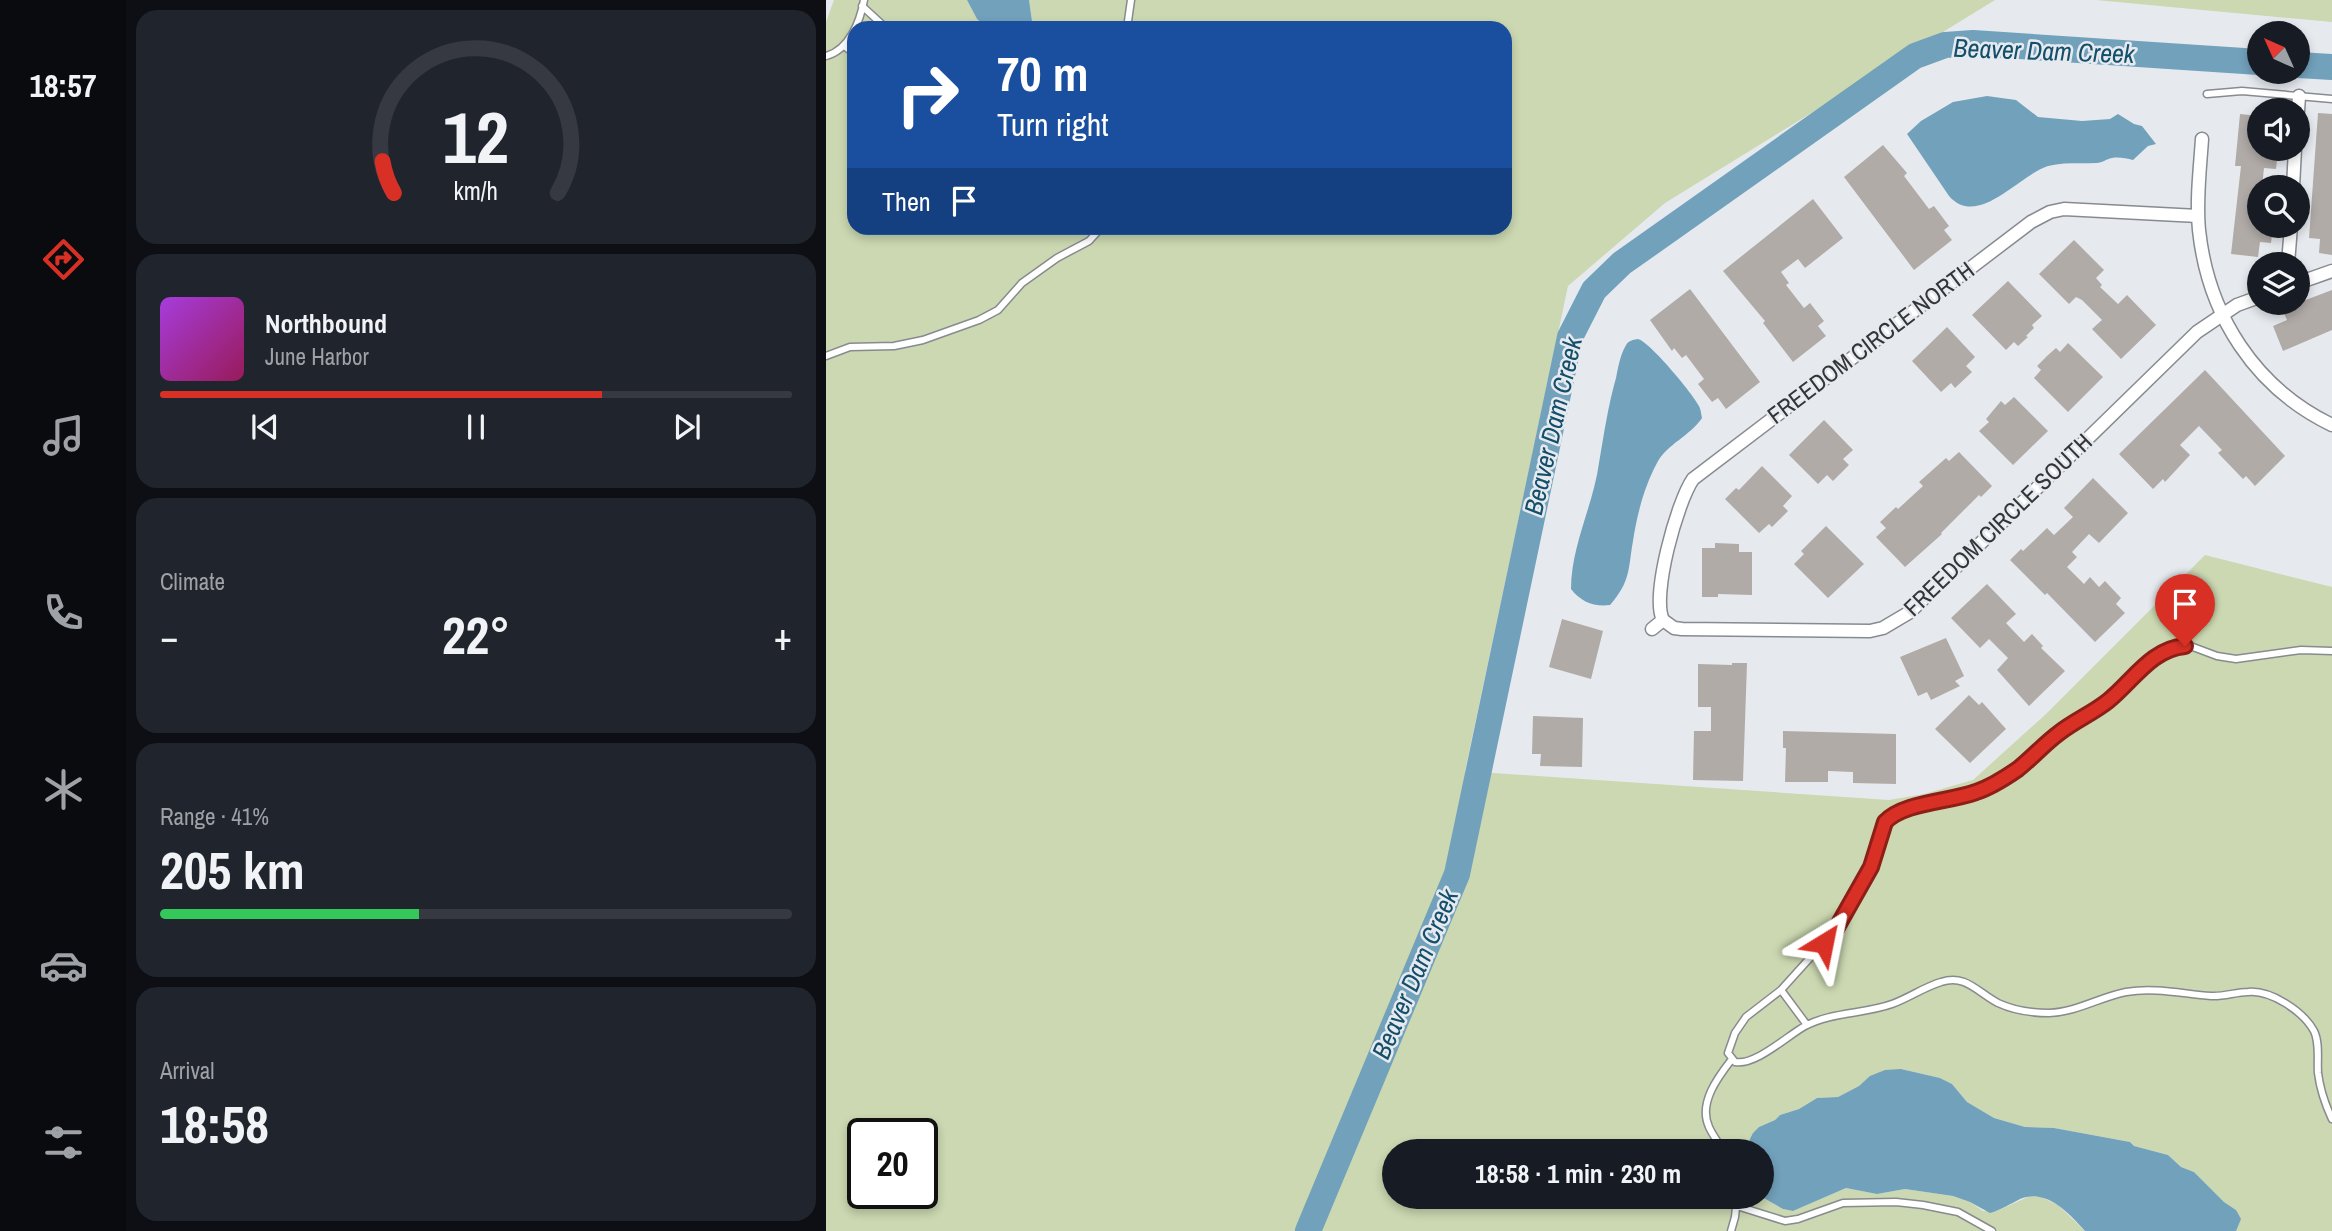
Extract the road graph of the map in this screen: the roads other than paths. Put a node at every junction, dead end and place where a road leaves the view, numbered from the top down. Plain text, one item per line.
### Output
1 (1131, 0) edge
2 (863, 3) edge
3 (856, 21) edge
4 (880, 21) edge
5 (1128, 21) edge
6 (847, 42) edge
7 (844, 46) junction
8 (847, 48) edge
9 (826, 56) edge
10 (2207, 94) dead end
11 (2299, 96) joint
12 (2332, 99) edge
13 (2202, 139) dead end
14 (2198, 216) junction
15 (1094, 235) edge
16 (2332, 271) edge
17 (2310, 279) edge
18 (2247, 303) edge
19 (2221, 315) junction
20 (826, 356) edge
21 (2332, 425) edge
22 (1663, 620) junction
23 (1652, 629) dead end
24 (2332, 651) edge
25 (1781, 989) junction
26 (1807, 1025) junction
27 (1732, 1059) junction
28 (2332, 1119) edge
29 (1716, 1139) edge
30 (1736, 1209) edge
31 (1747, 1209) edge
32 (1731, 1231) edge
33 (1993, 1231) edge

1 - 5 lane
2 - 3 lane
2 - 4 lane
6 - 7 lane
7 - 8 lane
7 - 9 lane
10 - 11 lane
11 - 12 lane
13 - 14 street
14 - 19 street
14 - 22 street, FREEDOM CIRCLE NORTH
15 - 20 lane
16 - 17 street
18 - 19 street, FREEDOM CIRCLE SOUTH
19 - 21 street
19 - 22 street, FREEDOM CIRCLE SOUTH
22 - 23 street
24 - 25 lane
25 - 26 lane
25 - 27 lane
26 - 27 lane
26 - 28 lane
27 - 29 lane
30 - 32 lane
31 - 33 lane

